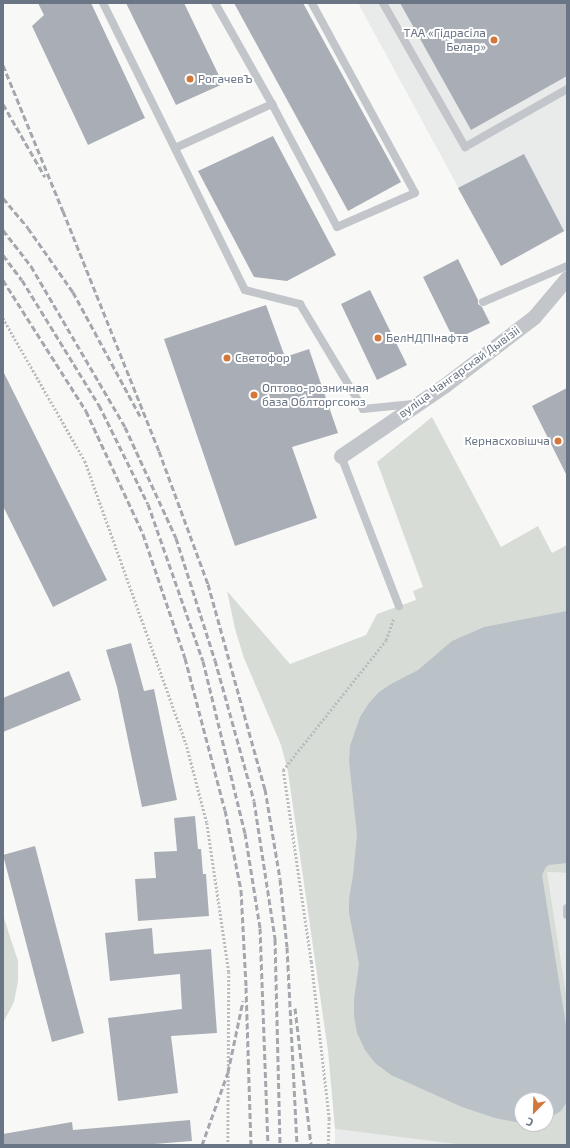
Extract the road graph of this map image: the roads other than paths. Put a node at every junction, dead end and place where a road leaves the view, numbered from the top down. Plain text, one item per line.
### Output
1 (103, 3) edge
2 (215, 3) edge
3 (312, 3) edge
4 (383, 3) edge
5 (567, 89) edge
6 (272, 104) junction
7 (175, 148) junction
8 (567, 266) edge
9 (567, 278) edge
10 (483, 302) dead end
11 (416, 403) junction
12 (341, 456) joint
13 (398, 606) road end
14 (567, 908) edge
15 (567, 915) edge

1 - 7 lane
2 - 6 lane
3 - 6 lane
4 - 5 lane
6 - 7 lane
7 - 11 lane
8 - 10 lane
9 - 11 street, вуліца Чангарскай Дывізіі
11 - 12 street, вуліца Чангарскай Дывізіі
12 - 13 lane
14 - 15 lane

